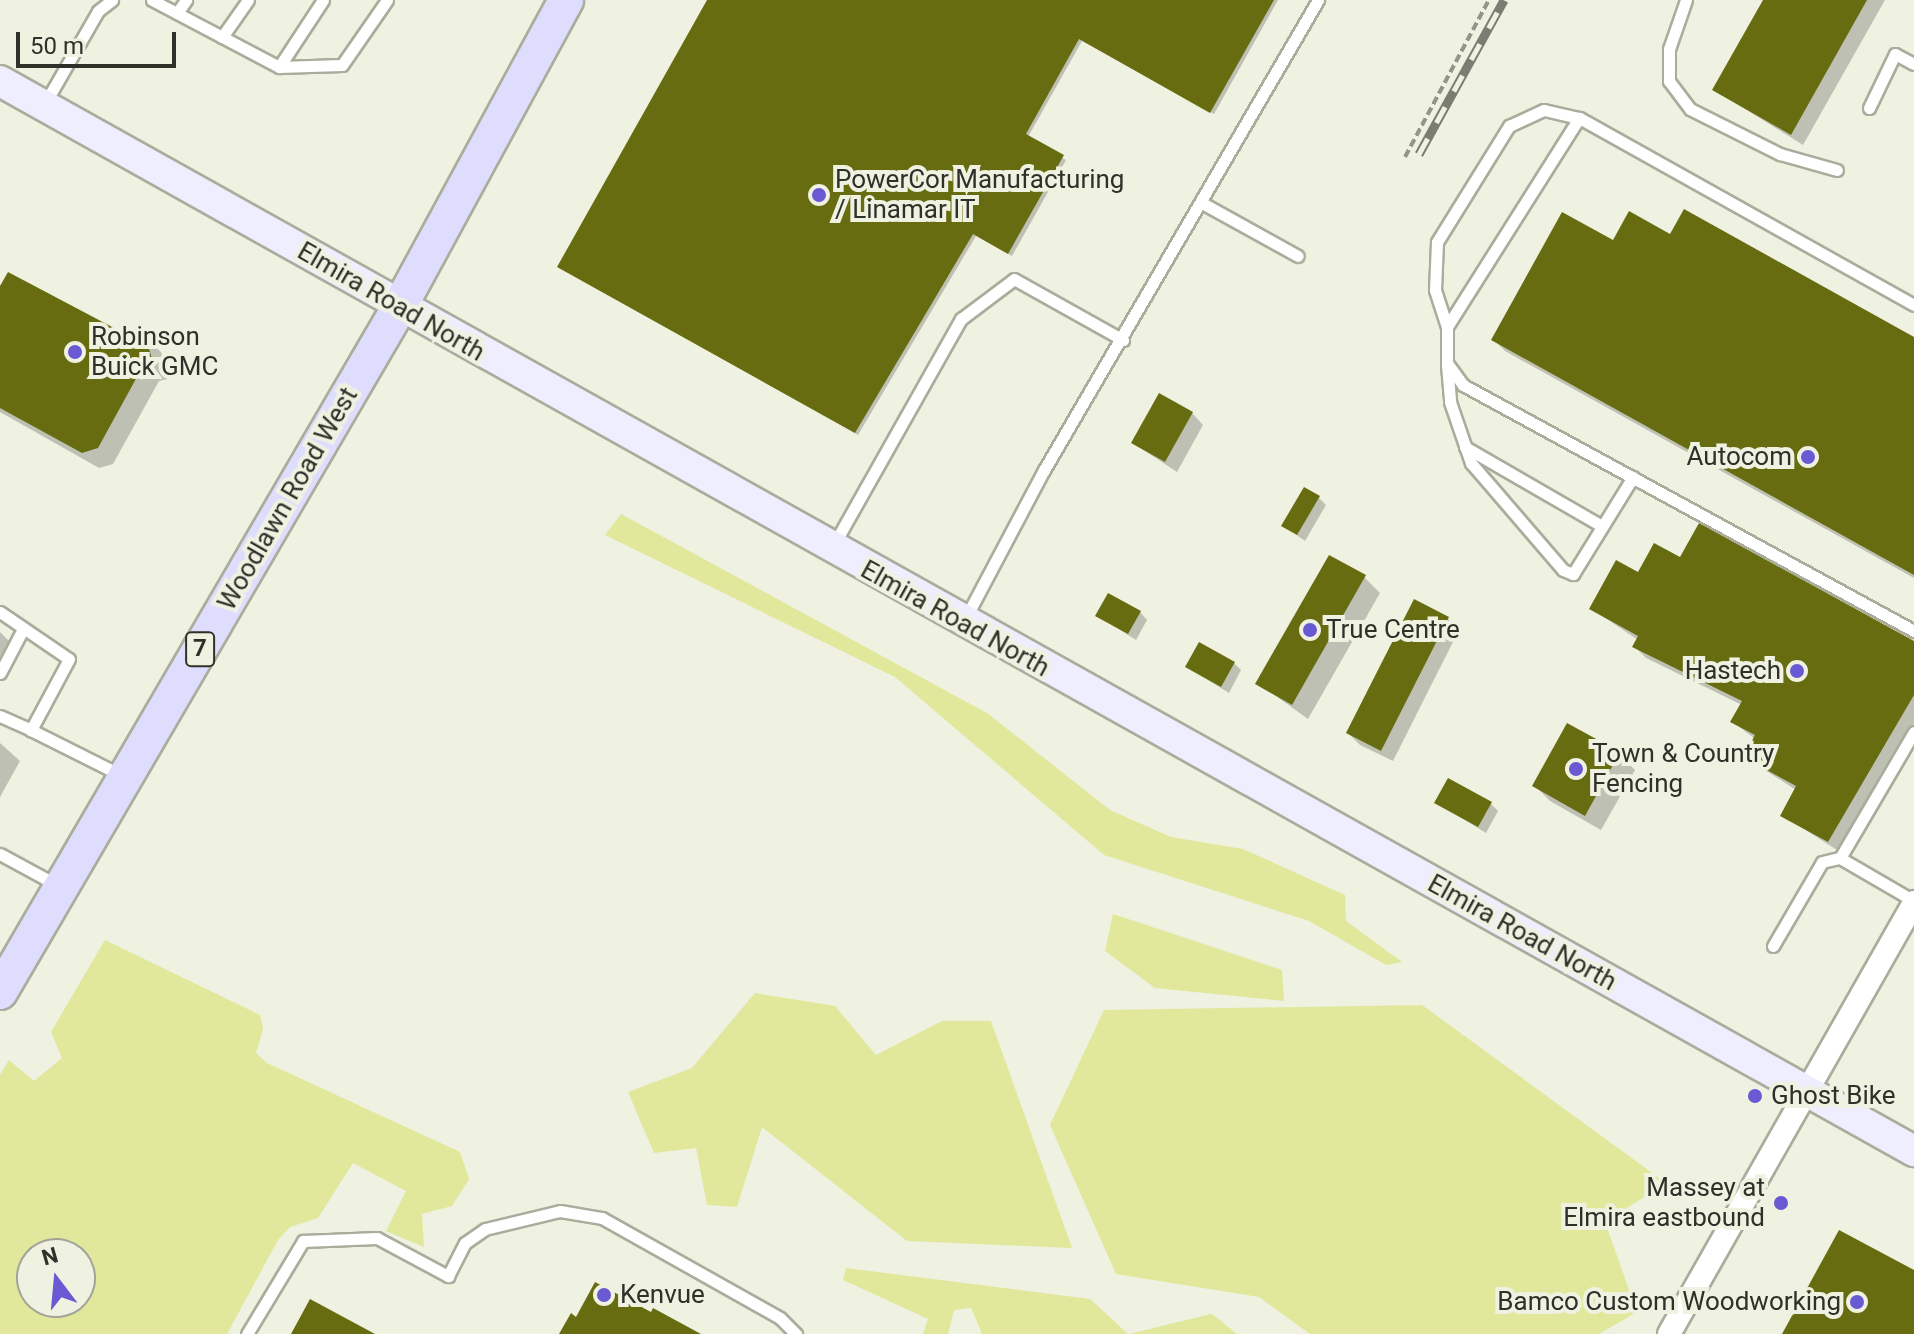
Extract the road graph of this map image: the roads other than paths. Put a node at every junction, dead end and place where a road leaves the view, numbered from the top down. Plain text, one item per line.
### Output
1 (112, 0) edge
2 (152, 0) edge
3 (186, 0) edge
4 (248, 0) edge
5 (323, 0) edge
6 (387, 0) edge
7 (566, 0) edge
8 (1318, 0) edge
9 (1686, 0) edge
10 (177, 13) junction
11 (222, 37) junction
12 (1914, 64) edge
13 (279, 67) junction
14 (0, 81) edge
15 (44, 106) junction
16 (1869, 108) dead end
17 (1579, 118) junction
18 (1837, 170) dead end
19 (1204, 204) junction
20 (1298, 256) dead end
21 (1914, 305) edge
22 (400, 306) junction
23 (1447, 327) junction
24 (1123, 340) junction
25 (1447, 363) junction
26 (1465, 447) junction
27 (1633, 477) junction
28 (1602, 526) junction
29 (831, 549) junction
30 (0, 612) edge
31 (962, 623) junction
32 (22, 631) junction
33 (1914, 631) edge
34 (0, 673) edge
35 (0, 716) edge
36 (31, 730) junction
37 (1914, 732) edge
38 (125, 777) junction
39 (0, 854) edge
40 (1840, 858) junction
41 (61, 887) junction
42 (1914, 902) edge
43 (1773, 946) dead end
44 (0, 992) edge
45 (1809, 1092) junction
46 (1914, 1151) edge
47 (247, 1334) edge
48 (796, 1334) edge
49 (1669, 1334) edge

1 - 15 lane
2 - 10 lane
3 - 10 lane
4 - 11 lane
5 - 13 lane
6 - 13 lane
7 - 22 main road, Woodlawn Road West / 7
8 - 19 lane
9 - 18 lane
10 - 11 lane
11 - 13 lane
12 - 16 lane
14 - 15 main road, Elmira Road North
15 - 22 main road, Elmira Road North
17 - 21 lane
17 - 23 lane
17 - 23 lane
19 - 20 lane
19 - 24 lane
22 - 29 main road, Elmira Road North
22 - 38 main road, Woodlawn Road West / 7
23 - 25 lane
24 - 29 lane
24 - 31 lane
25 - 26 lane
25 - 27 lane
26 - 28 lane
26 - 28 lane
27 - 28 lane
27 - 33 lane
29 - 31 main road, Elmira Road North
30 - 32 lane
31 - 45 main road, Elmira Road North
32 - 34 lane
32 - 36 lane
35 - 36 lane
36 - 38 lane
37 - 40 lane
38 - 41 main road, Woodlawn Road West / 7
39 - 41 lane
40 - 42 lane
40 - 43 lane
41 - 44 main road, Woodlawn Road West / 7
42 - 45 street
45 - 46 main road, Elmira Road North
45 - 49 street
47 - 48 lane

